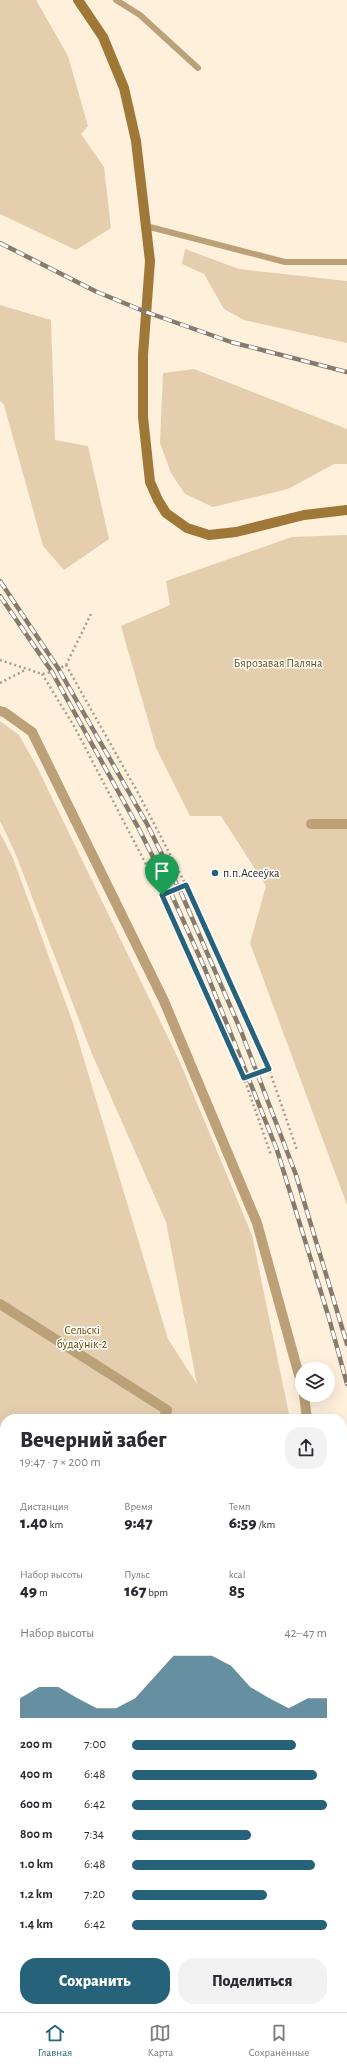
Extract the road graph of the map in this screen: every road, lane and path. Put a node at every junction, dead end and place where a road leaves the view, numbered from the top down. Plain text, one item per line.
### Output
1 (78, 0) edge
2 (116, 0) edge
3 (198, 68) dead end
4 (146, 226) junction
5 (347, 262) edge
6 (347, 510) edge
7 (91, 614) dead end
8 (0, 660) edge
9 (66, 665) junction
10 (26, 669) junction
11 (42, 674) junction
12 (0, 683) edge
13 (0, 712) edge
14 (312, 824) dead end
15 (347, 824) edge
16 (186, 885) junction
17 (162, 895) junction
18 (269, 1069) junction
19 (244, 1078) junction
20 (297, 1150) dead end
21 (271, 1155) dead end
22 (0, 1304) edge
23 (295, 1362) edge
24 (305, 1402) edge
25 (165, 1414) edge
26 (306, 1414) edge

1 - 4 street
2 - 3 lane
4 - 5 lane
4 - 6 street
7 - 9 path
8 - 10 path
9 - 11 path
9 - 16 path
10 - 11 path
10 - 12 path
11 - 17 path
13 - 23 street
14 - 15 street
16 - 17 path
16 - 18 path
17 - 19 path
18 - 19 path
18 - 20 path
19 - 21 path
22 - 25 street
24 - 26 street

